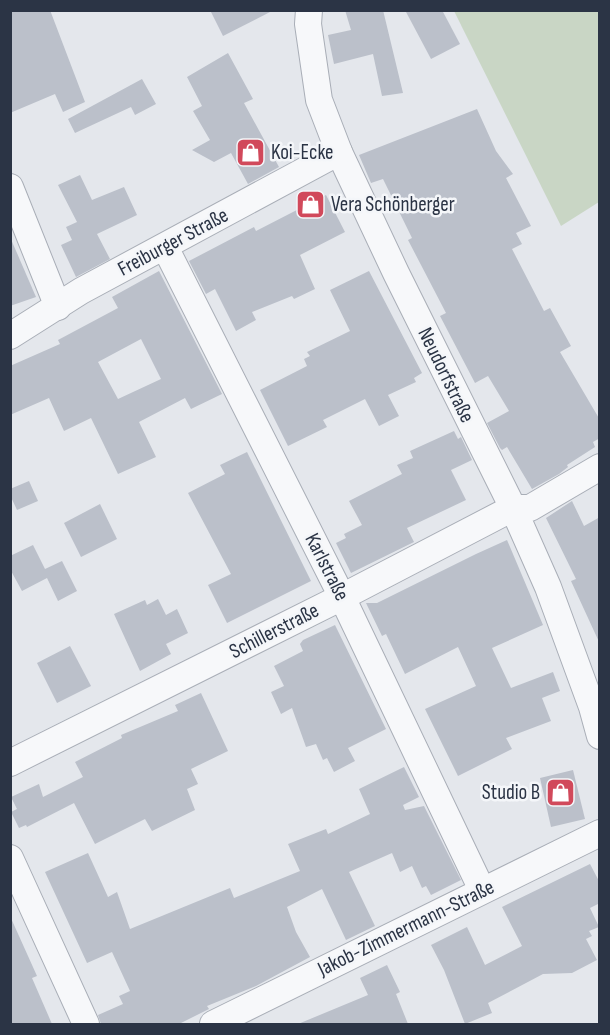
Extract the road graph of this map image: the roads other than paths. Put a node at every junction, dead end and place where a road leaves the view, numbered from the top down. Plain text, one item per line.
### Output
1 (309, 10) edge
2 (339, 152) junction
3 (10, 187) edge
4 (165, 247) junction
5 (58, 307) junction
6 (10, 336) edge
7 (600, 467) edge
8 (513, 508) junction
9 (342, 597) junction
10 (600, 736) edge
11 (10, 763) edge
12 (600, 833) edge
13 (10, 858) edge
14 (482, 890) junction
15 (86, 1024) edge
16 (213, 1024) edge

1 - 2 street, Neudorfstraße
2 - 4 street, Freiburger Straße
2 - 8 street, Neudorfstraße
3 - 5 street
4 - 5 street, Freiburger Straße
4 - 9 street, Karlstraße
5 - 6 street, Freiburger Straße
7 - 8 street, Schillerstraße
8 - 9 street, Schillerstraße
8 - 10 street, Neudorfstraße
9 - 11 street, Schillerstraße
9 - 14 street, Karlstraße
12 - 14 street, Jakob-Zimmermann-Straße
13 - 15 street
14 - 16 street, Jakob-Zimmermann-Straße

